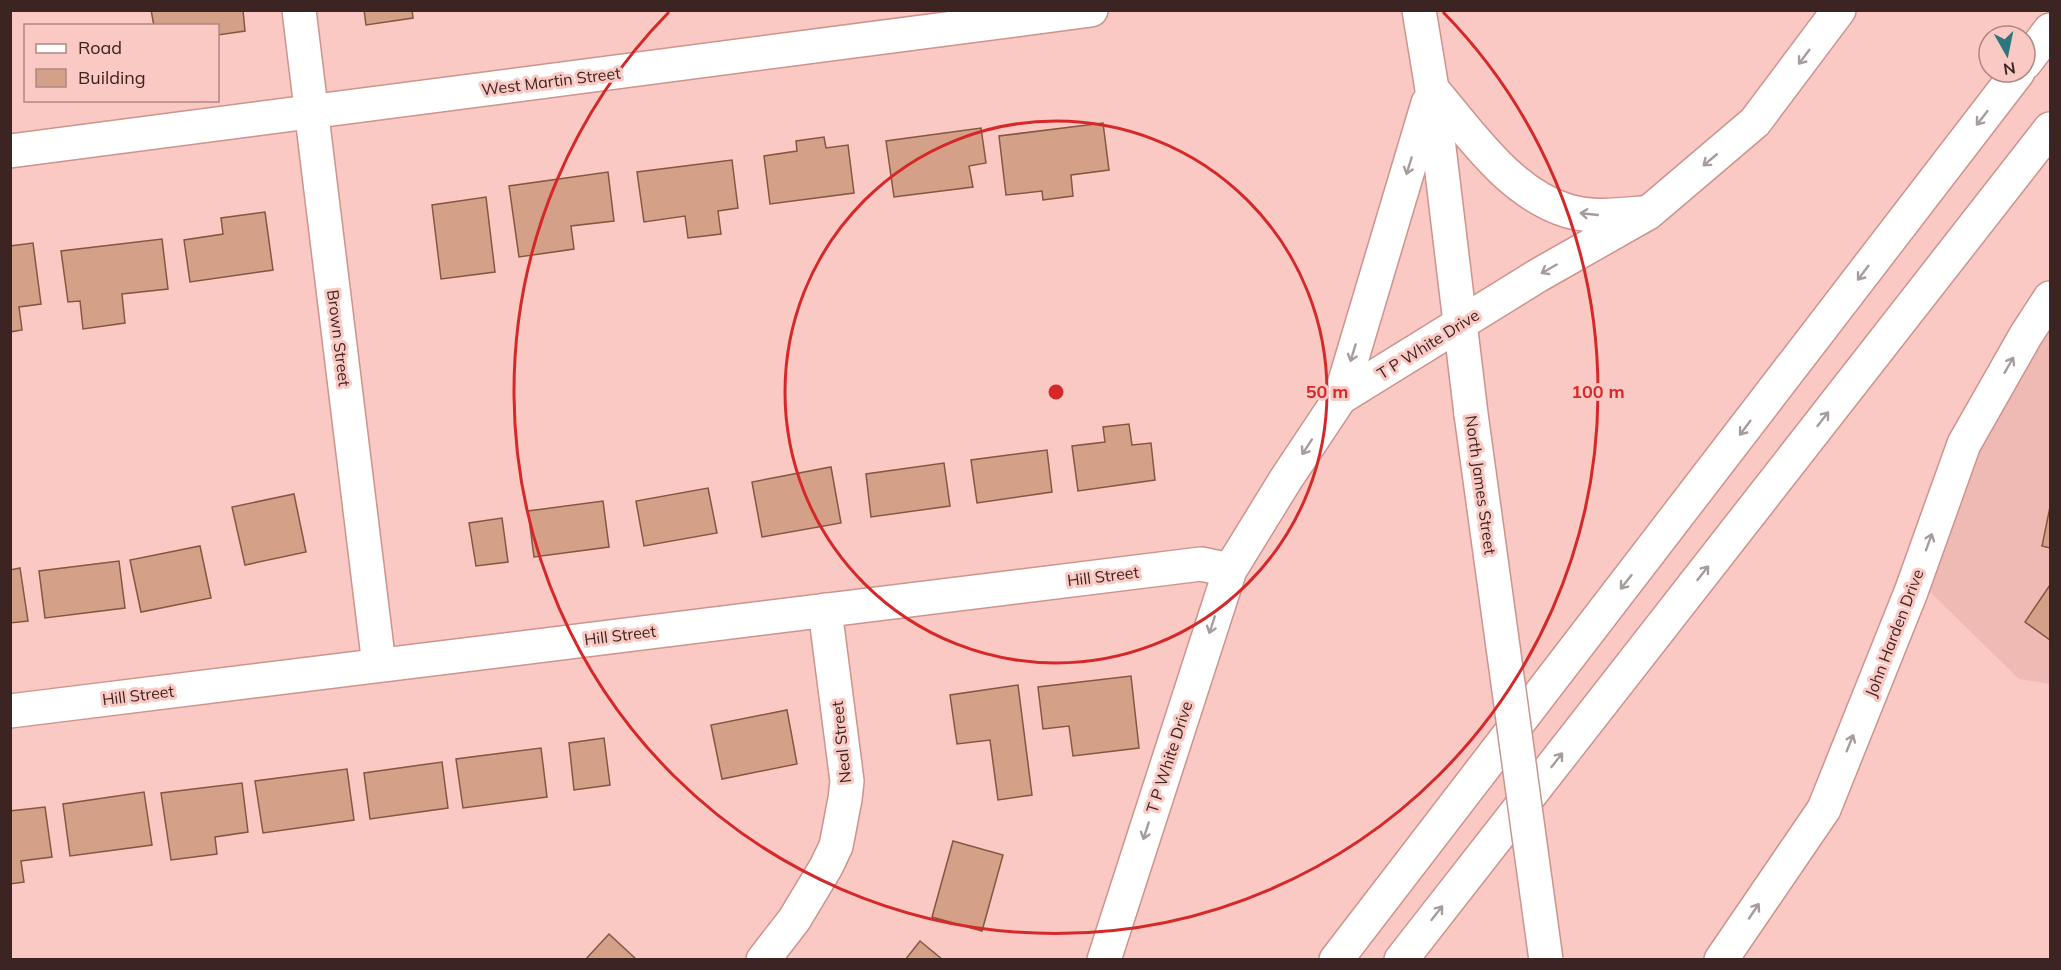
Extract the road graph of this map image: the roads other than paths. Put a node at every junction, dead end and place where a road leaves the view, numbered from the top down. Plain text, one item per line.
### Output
1 (298, 10) edge
2 (1091, 10) edge
3 (1419, 10) edge
4 (1839, 10) edge
5 (2050, 30) edge
6 (2037, 47) edge
7 (2009, 84) edge
8 (1432, 89) junction
9 (311, 112) junction
10 (2050, 129) edge
11 (10, 151) edge
12 (1647, 213) junction
13 (2050, 298) edge
14 (1460, 324) junction
15 (1340, 398) junction
16 (1230, 570) junction
17 (825, 610) junction
18 (379, 665) junction
19 (10, 711) edge
20 (763, 960) edge
21 (1104, 960) edge
22 (1336, 960) edge
23 (1401, 960) edge
24 (1545, 960) edge
25 (1721, 960) edge

1 - 9 main road, Brown Street
2 - 9 main road, West Martin Street
3 - 8 main road, North James Street
4 -> 12 main road, T P White Drive
5 - 6 main road
7 -> 22 main road
12 -> 8 main road
8 - 14 main road, North James Street
8 -> 15 main road
9 - 11 main road, West Martin Street
9 - 18 main road, Brown Street
23 -> 10 main road
12 -> 14 main road, T P White Drive
25 -> 13 main road, John Harden Drive
14 - 15 main road, T P White Drive
14 - 24 main road, North James Street, bridge
15 -> 16 main road, T P White Drive
16 - 17 main road, Hill Street
16 -> 21 main road, T P White Drive
17 - 18 main road, Hill Street
17 - 20 main road, Neal Street
18 - 19 main road, Hill Street

